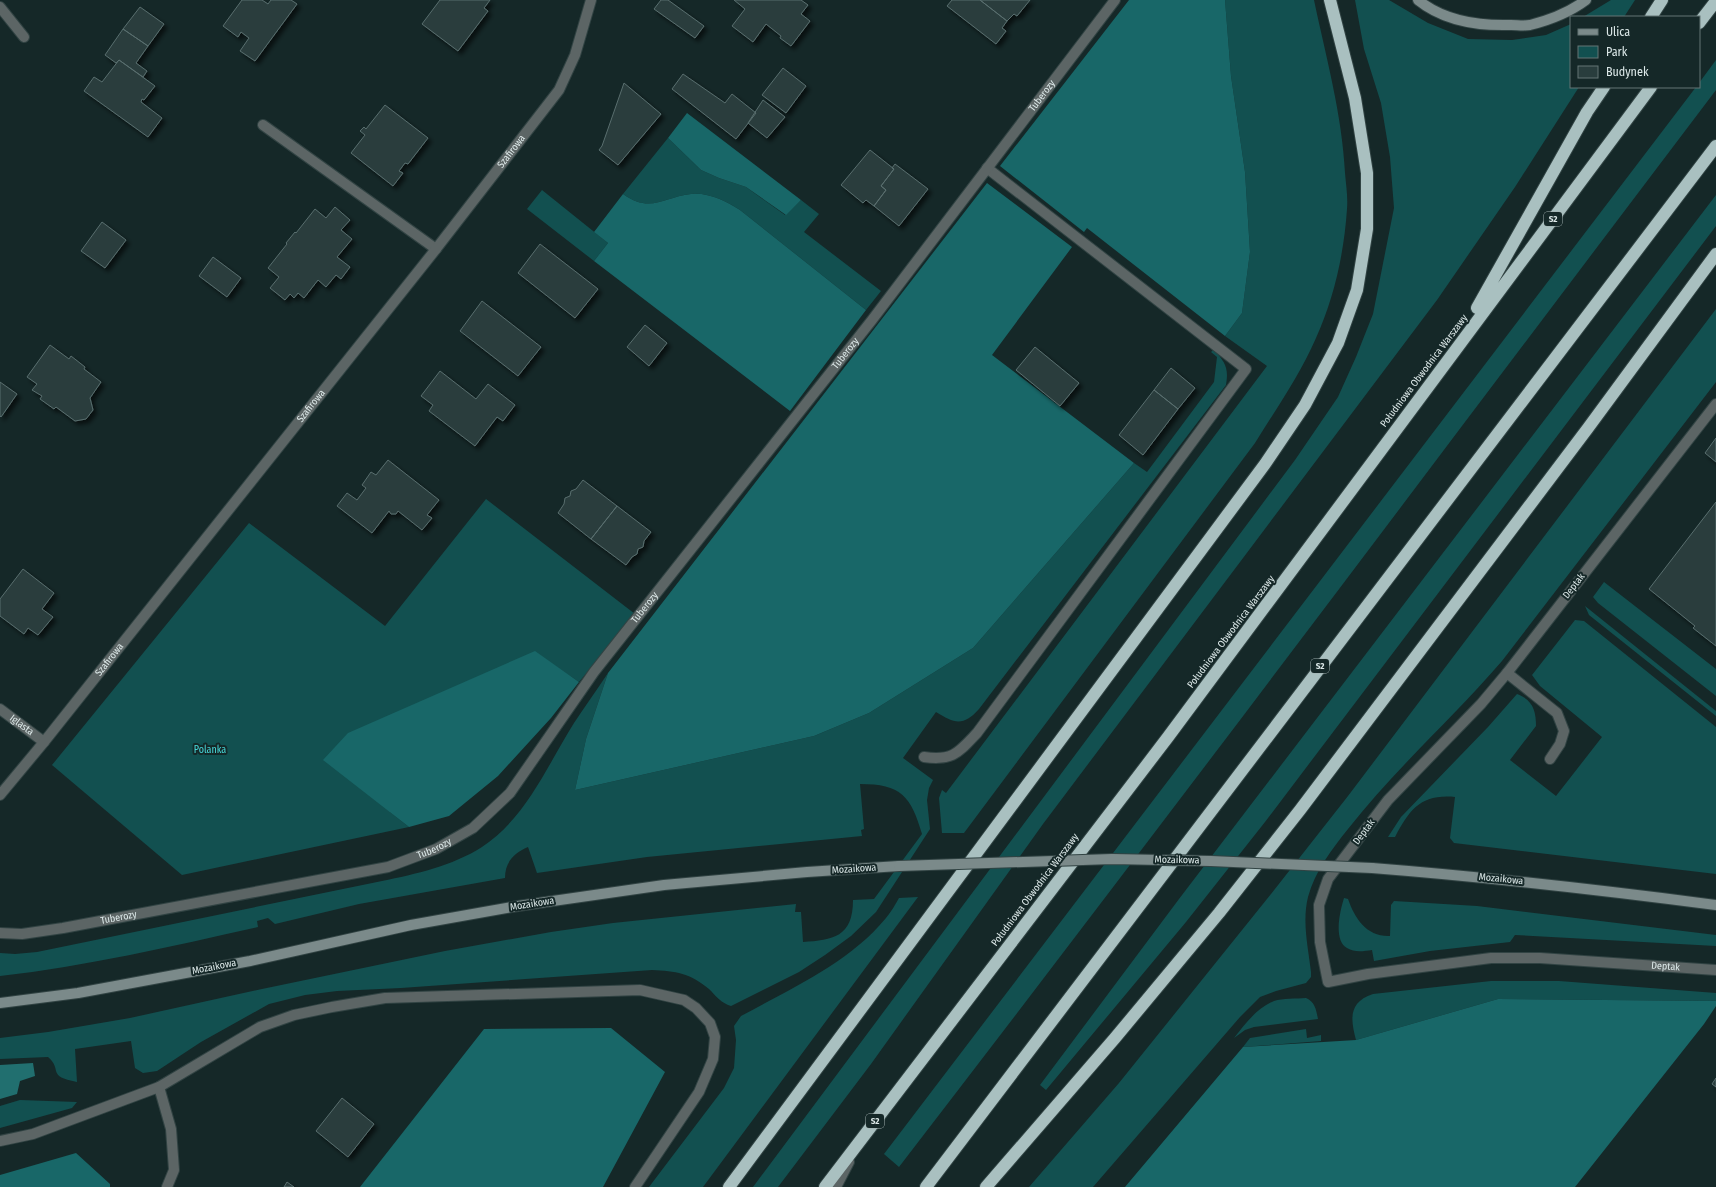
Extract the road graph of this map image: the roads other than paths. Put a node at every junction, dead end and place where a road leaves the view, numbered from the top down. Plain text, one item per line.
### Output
1 (591, 0) edge
2 (1115, 0) edge
3 (1330, 0) edge
4 (1418, 0) edge
5 (1586, 0) edge
6 (1662, 0) edge
7 (1716, 1) edge
8 (0, 7) edge
9 (1651, 16) edge
10 (1700, 22) edge
11 (24, 37) dead end
12 (1603, 88) edge
13 (1650, 88) edge
14 (263, 125) dead end
15 (1716, 146) edge
16 (987, 168) junction
17 (436, 250) junction
18 (1716, 254) edge
19 (1716, 259) edge
20 (1702, 273) junction
21 (1454, 350) junction
22 (1716, 404) edge
23 (1507, 673) junction
24 (0, 709) edge
25 (44, 742) junction
26 (924, 757) dead end
27 (1550, 759) dead end
28 (0, 794) edge
29 (1716, 905) edge
30 (0, 933) edge
31 (1716, 970) edge
32 (0, 1003) edge
33 (159, 1087) junction
34 (860, 1140) junction
35 (0, 1141) edge
36 (167, 1187) edge
37 (635, 1187) edge
38 (729, 1187) edge
39 (825, 1187) edge
40 (836, 1187) edge
41 (926, 1187) edge
42 (986, 1187) edge

1 - 17 street, Szafirowa
2 - 16 street, Tuberozy
3 - 38 highway
4 - 5 street
6 - 9 highway
7 - 10 highway
8 - 11 street
12 - 21 highway
13 - 21 highway, Południowa Obwodnica Warszawy / S2
14 - 17 street
15 - 41 highway, S2
16 - 26 street
16 - 30 street, Tuberozy
17 - 25 street, Szafirowa
18 - 20 highway
19 - 20 highway
20 - 42 highway
21 - 34 highway, Południowa Obwodnica Warszawy / S2
22 - 23 street, Deptak
23 - 27 street
23 - 31 street, Deptak
24 - 25 street, Iglasta
25 - 28 street, Szafirowa
29 - 32 street, Mozaikowa, bridge
33 - 35 street
33 - 36 street
33 - 37 street
34 - 39 highway, Południowa Obwodnica Warszawy / S2
34 - 40 street

